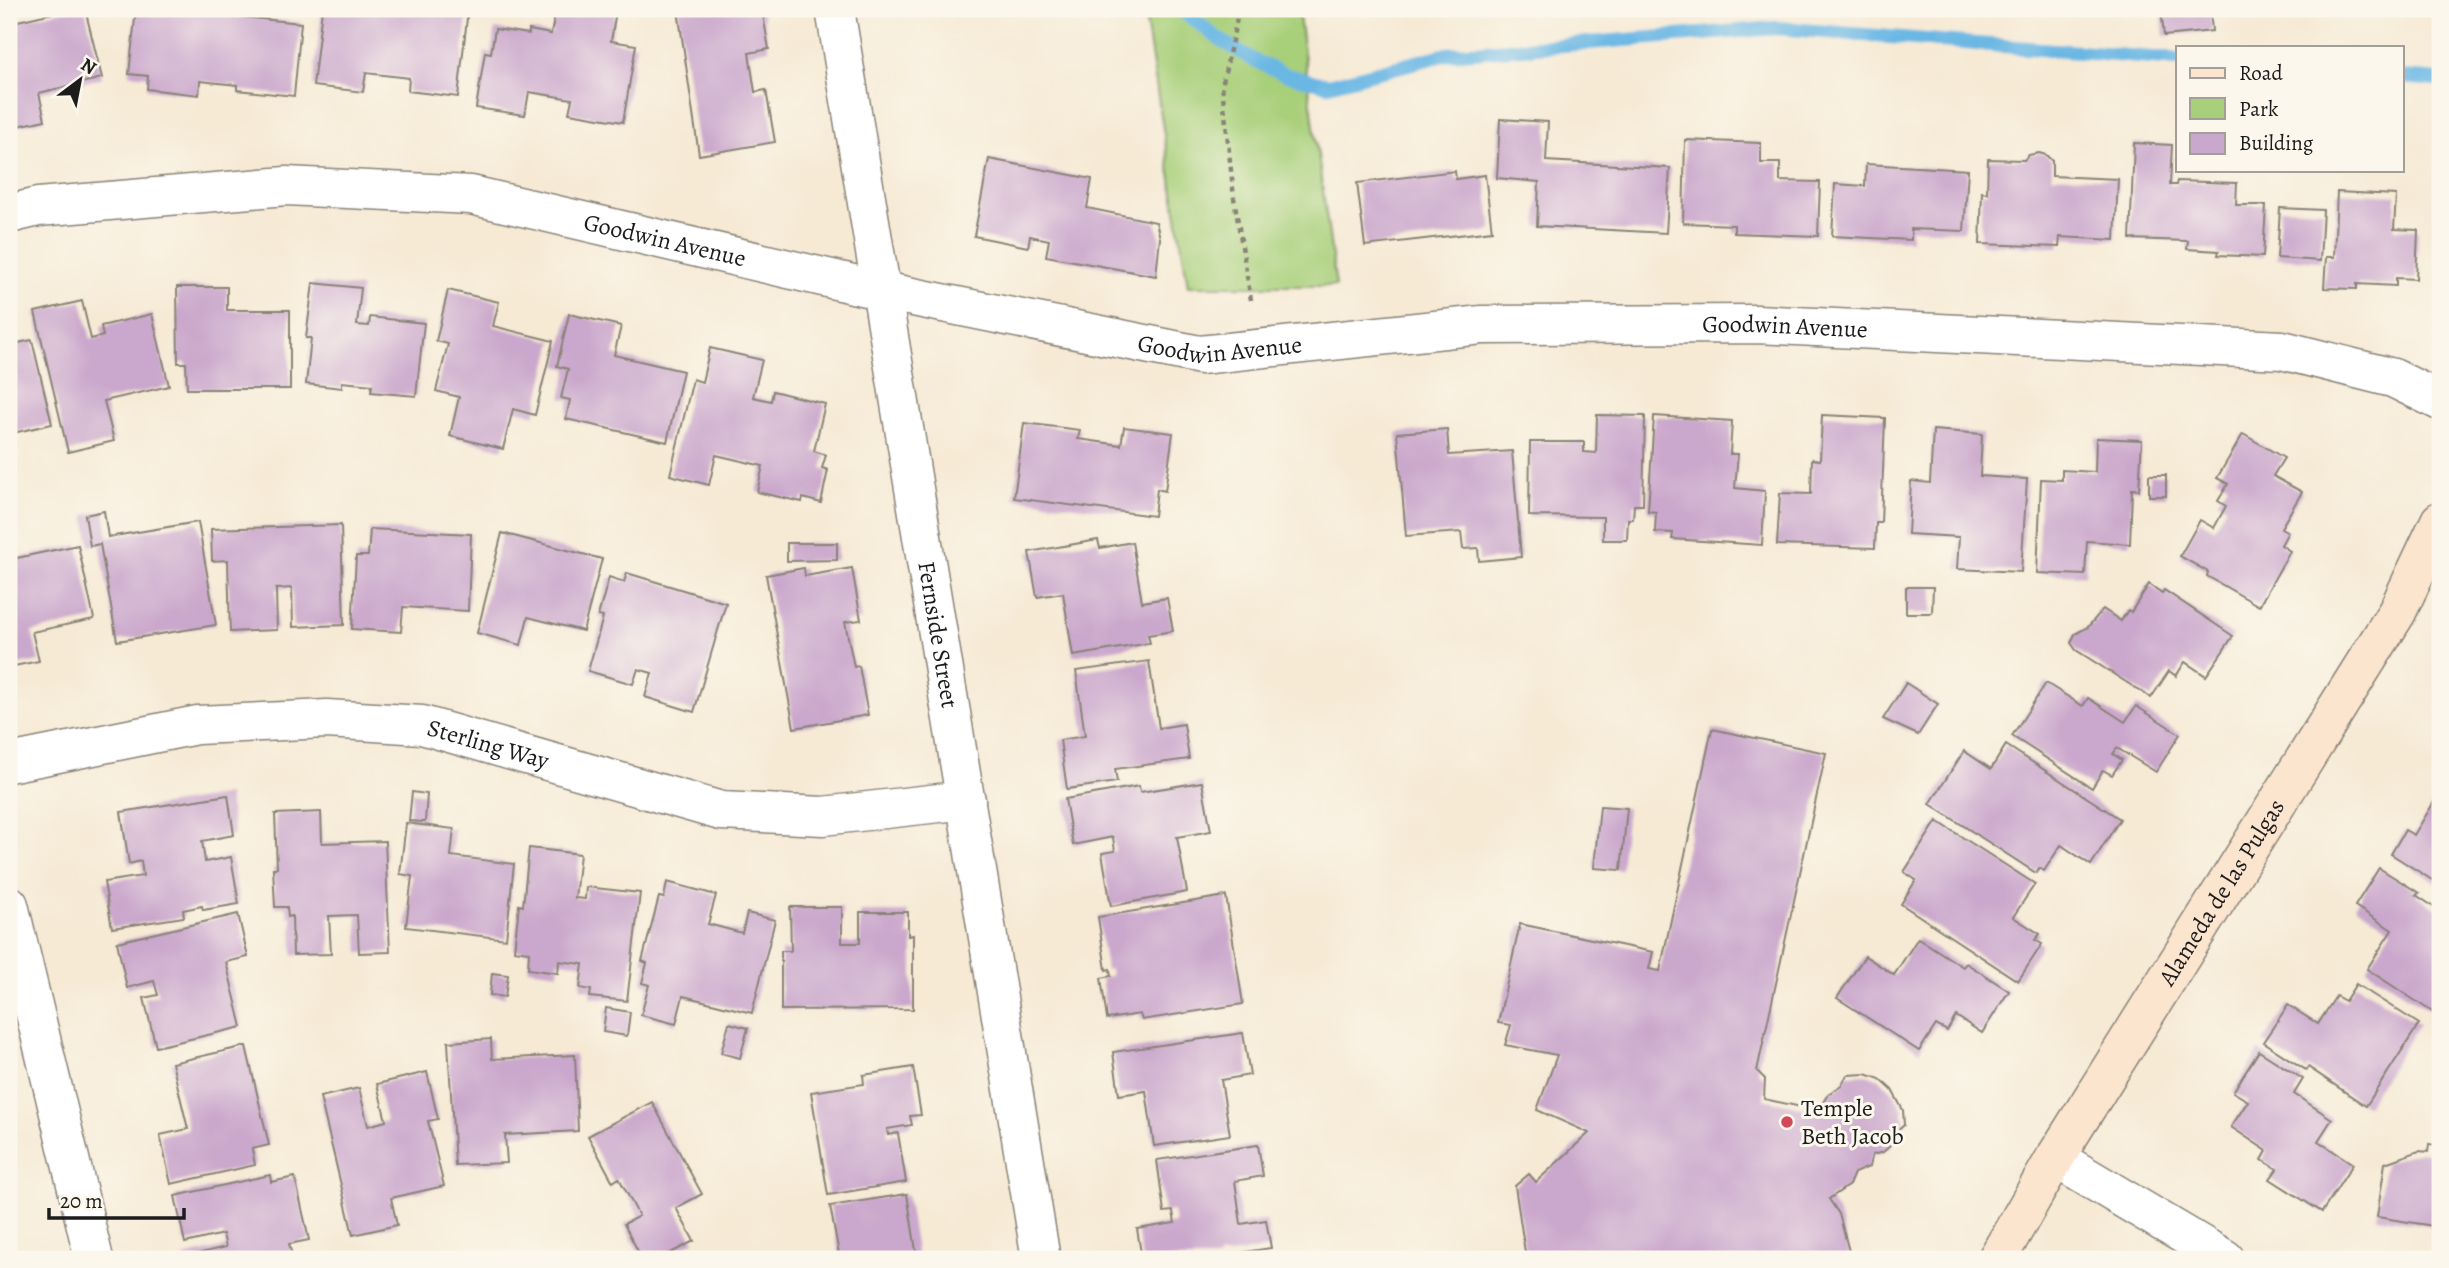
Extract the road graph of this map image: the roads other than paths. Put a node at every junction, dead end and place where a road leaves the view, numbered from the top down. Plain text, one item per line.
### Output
1 (835, 9) edge
2 (9, 214) edge
3 (883, 291) junction
4 (2440, 401) edge
5 (2440, 521) edge
6 (9, 763) edge
7 (966, 800) junction
8 (9, 905) edge
9 (2055, 1158) junction
10 (93, 1259) edge
11 (1041, 1259) edge
12 (1997, 1259) edge
13 (2225, 1259) edge

1 - 3 street, Fernside Street
2 - 3 street, Goodwin Avenue
3 - 4 street, Goodwin Avenue
3 - 7 street, Fernside Street
5 - 9 main road, Alameda de las Pulgas
6 - 7 street, Sterling Way
7 - 11 street, Fernside Street
8 - 10 street
9 - 12 main road, Alameda de las Pulgas
9 - 13 street

